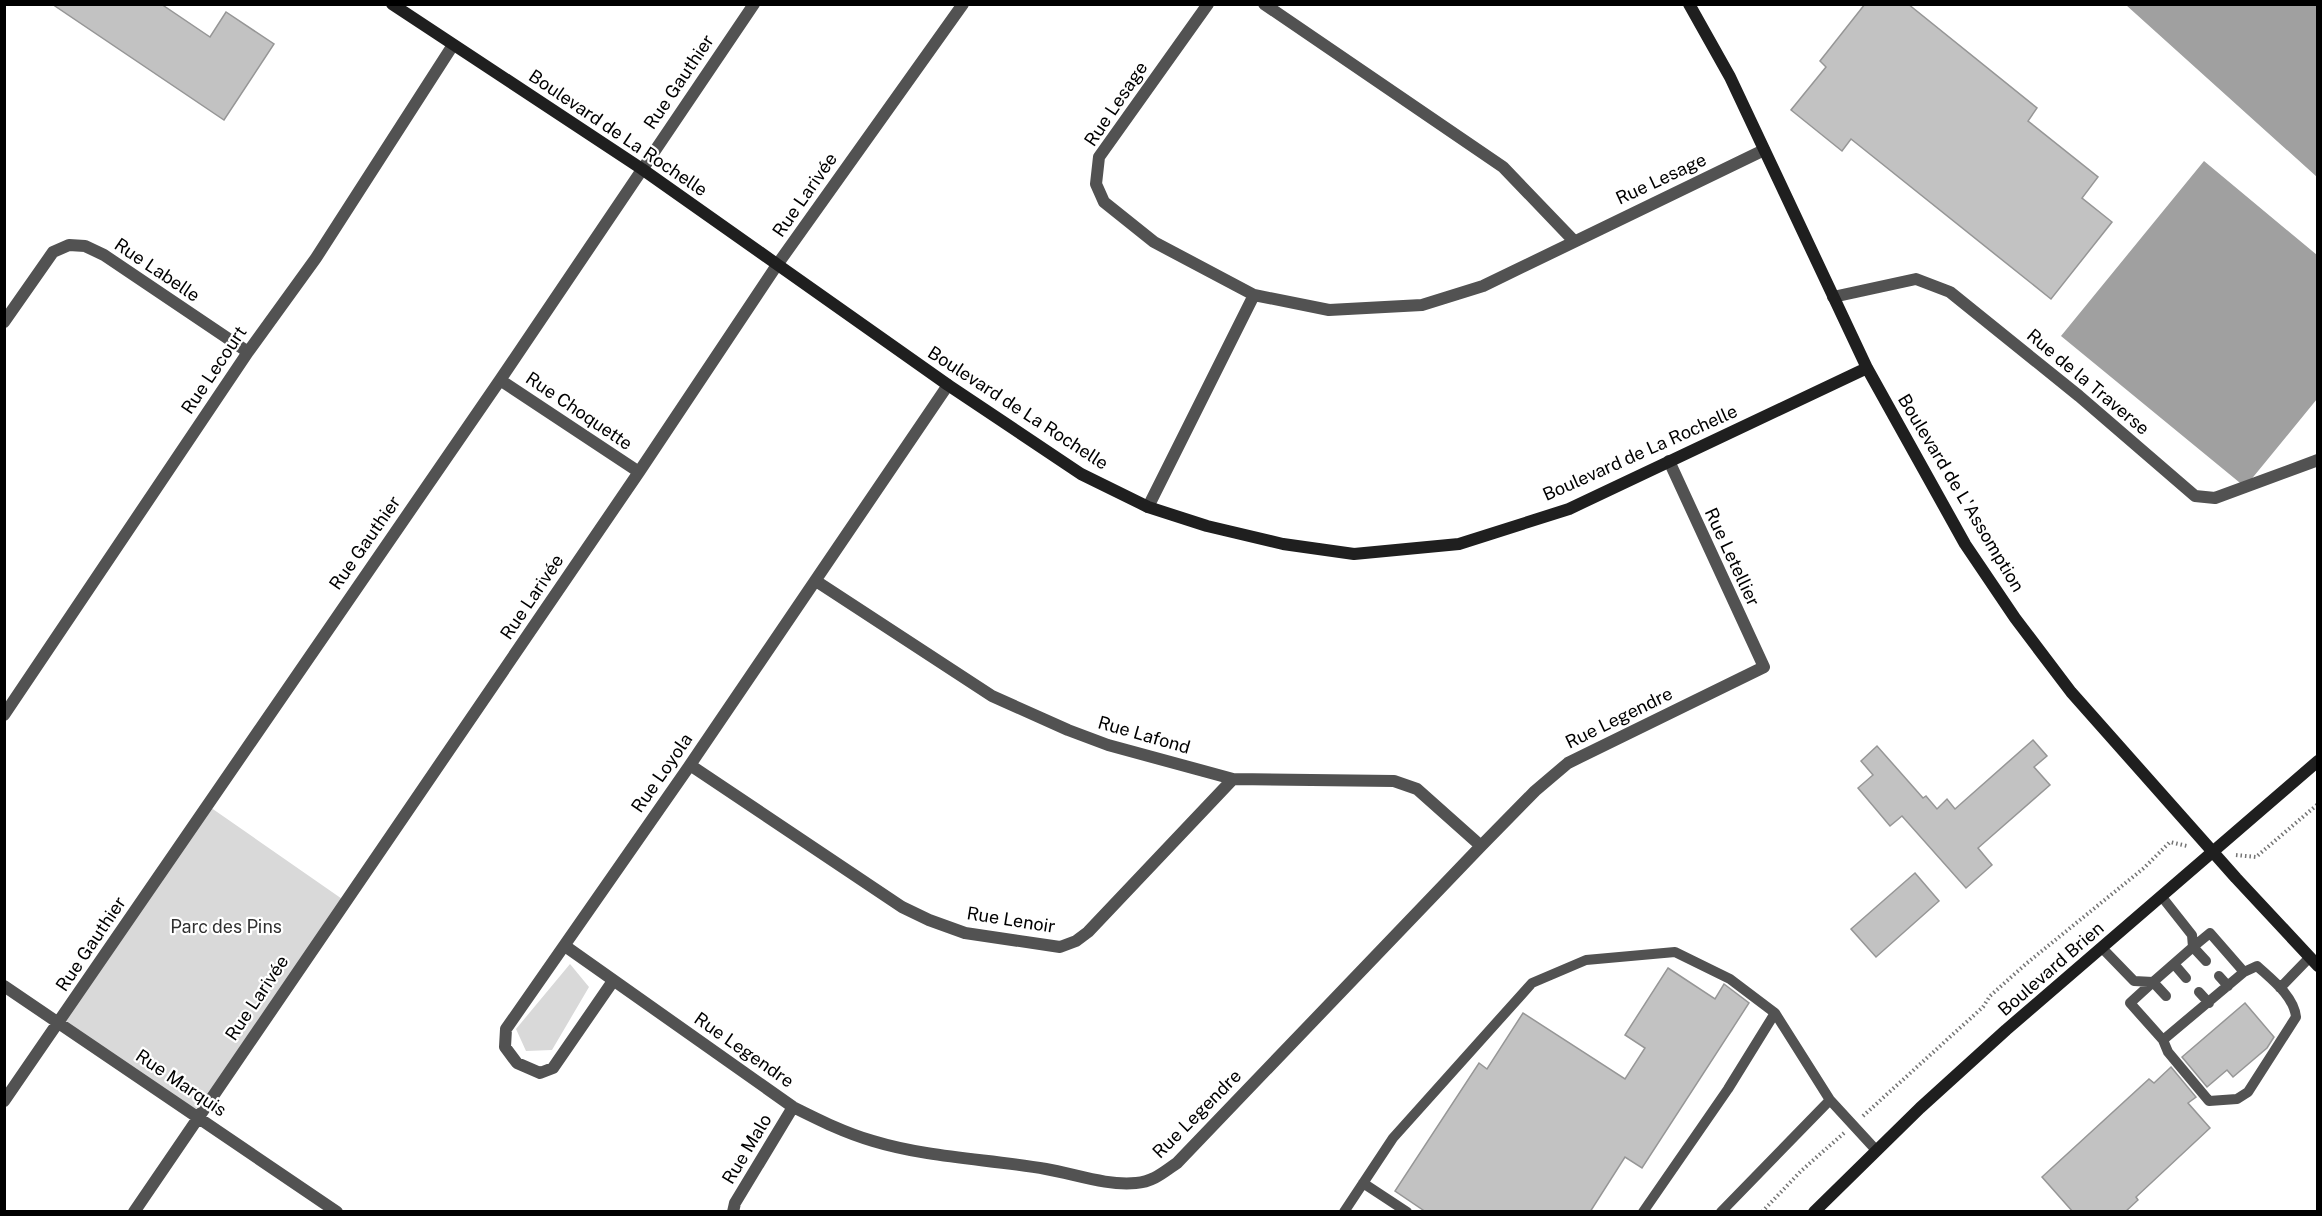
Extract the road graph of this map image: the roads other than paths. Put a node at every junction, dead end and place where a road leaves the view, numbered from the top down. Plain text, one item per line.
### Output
1 (392, 4) edge
2 (754, 4) edge
3 (963, 4) edge
4 (1208, 4) edge
5 (1264, 4) edge
6 (1689, 4) edge
7 (453, 45) junction
8 (1764, 150) junction
9 (642, 169) junction
10 (1574, 241) junction
11 (777, 265) junction
12 (1254, 295) junction
13 (1833, 297) junction
14 (4, 322) edge
15 (248, 352) junction
16 (1867, 368) junction
17 (500, 380) junction
18 (948, 385) junction
19 (2318, 460) edge
20 (1669, 461) junction
21 (639, 472) junction
22 (1148, 507) junction
23 (816, 581) junction
24 (1764, 667) joint
25 (5, 714) edge
26 (2318, 761) edge
27 (690, 765) junction
28 (1233, 779) junction
29 (1481, 846) junction
30 (2213, 852) junction
31 (2162, 897) junction
32 (565, 946) junction
33 (2193, 947) junction
34 (2102, 948) junction
35 (2206, 961) dead end
36 (2314, 962) edge
37 (2174, 964) junction
38 (2244, 972) junction
39 (2219, 976) dead end
40 (2187, 978) dead end
41 (613, 981) junction
42 (2153, 981) junction
43 (4, 986) edge
44 (2228, 986) junction
45 (2280, 988) junction
46 (2199, 992) dead end
47 (2166, 996) dead end
48 (2209, 1002) junction
49 (2179, 1011) dead end
50 (1775, 1013) junction
51 (2187, 1020) junction
52 (58, 1024) junction
53 (2163, 1040) junction
54 (1830, 1100) junction
55 (4, 1101) edge
56 (793, 1107) junction
57 (198, 1116) junction
58 (1876, 1150) junction
59 (1363, 1183) junction
60 (134, 1212) edge
61 (337, 1212) edge
62 (733, 1212) edge
63 (1344, 1212) edge
64 (1407, 1212) edge
65 (1643, 1212) edge
66 (1721, 1212) edge
67 (1814, 1212) edge

1 - 7 street, Boulevard de La Rochelle
2 - 9 street, Rue Gauthier
3 - 11 street, Rue Larivée
4 - 12 street, Rue Lesage
5 - 10 street
6 - 8 street, Boulevard de L'Assomption
7 - 9 street, Boulevard de La Rochelle
7 - 15 street, Rue Lecourt
8 - 10 street, Rue Lesage
8 - 13 street, Boulevard de L'Assomption
9 - 11 street, Boulevard de La Rochelle
9 - 17 street, Rue Gauthier
10 - 12 street, Rue Lesage
11 - 18 street, Boulevard de La Rochelle
11 - 21 street, Rue Larivée
12 - 22 street
13 - 16 street, Boulevard de L'Assomption
13 - 19 street, Rue de la Traverse
14 - 15 street, Rue Labelle
15 - 25 street, Rue Lecourt
16 - 20 street, Boulevard de La Rochelle
16 - 30 street, Boulevard de L'Assomption
17 - 21 street, Rue Choquette
17 - 52 street, Rue Gauthier
18 - 22 street, Boulevard de La Rochelle
18 - 23 street, Rue Loyola
20 - 22 street, Boulevard de La Rochelle
20 - 24 street, Rue Letellier
21 - 57 street, Rue Larivée
23 - 27 street, Rue Loyola
23 - 28 street, Rue Lafond
24 - 29 street, Rue Legendre
26 - 30 street, Boulevard Brien
27 - 28 street, Rue Lenoir
27 - 32 street, Rue Loyola
28 - 29 street, Rue Lafond
29 - 56 street, Rue Legendre
30 - 31 street, Boulevard Brien
30 - 36 street, Boulevard de L'Assomption
31 - 33 lane
31 - 34 street, Boulevard Brien
32 - 41 street, Rue Legendre
32 - 41 street, Rue Loyola
33 - 35 lane
33 - 37 lane
33 - 38 lane
34 - 42 lane
34 - 58 street, Boulevard Brien
36 - 45 lane
37 - 40 lane
37 - 42 lane
38 - 44 lane
38 - 45 lane
39 - 44 lane
41 - 56 street, Rue Legendre
42 - 47 lane
42 - 53 lane
43 - 52 street, Rue Marquis
44 - 48 lane
45 - 53 lane
46 - 48 lane
48 - 51 lane
49 - 51 lane
50 - 54 lane
50 - 59 lane
50 - 65 lane
51 - 53 lane
52 - 55 street, Rue Gauthier
52 - 57 street, Rue Marquis
54 - 58 lane
54 - 66 lane
56 - 62 street, Rue Malo
57 - 60 street, Rue Larivée
57 - 61 street, Rue Marquis
58 - 67 street, Boulevard Brien
59 - 63 lane
59 - 64 lane

